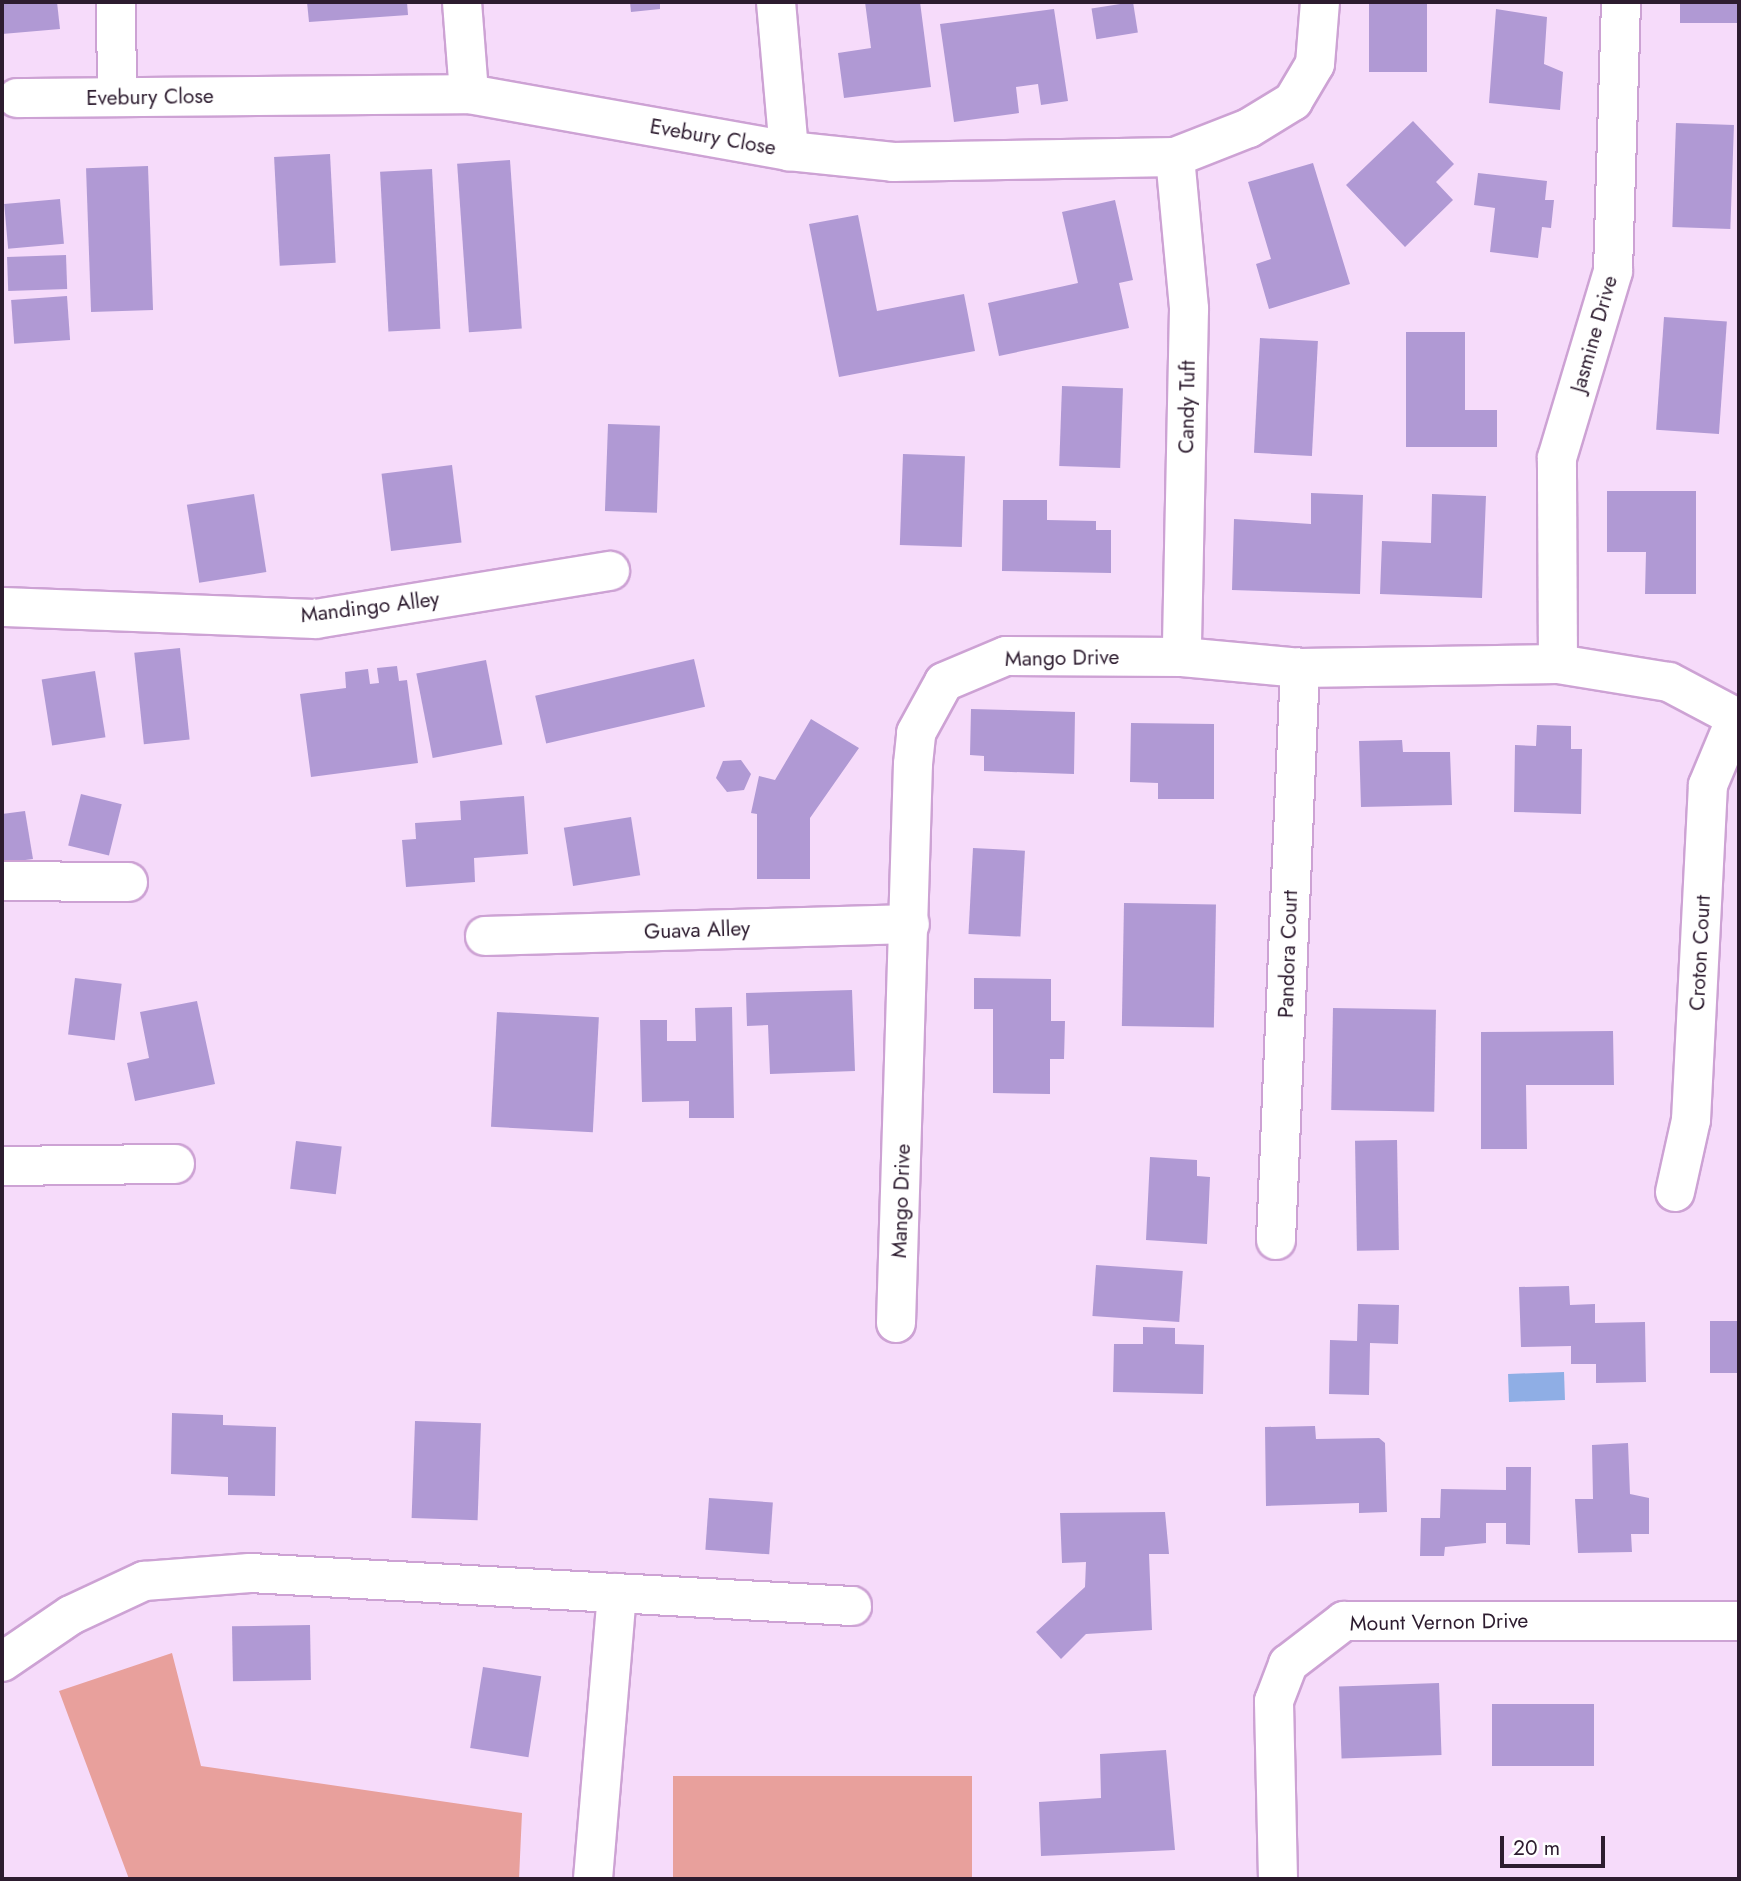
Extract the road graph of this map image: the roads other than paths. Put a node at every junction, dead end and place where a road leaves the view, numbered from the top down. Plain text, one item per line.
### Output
1 (116, 2) edge
2 (462, 2) edge
3 (776, 2) edge
4 (1321, 2) edge
5 (1621, 2) edge
6 (469, 94) junction
7 (117, 97) junction
8 (17, 98) dead end
9 (789, 151) junction
10 (1175, 157) junction
11 (610, 570) dead end
12 (2, 607) edge
13 (1182, 657) junction
14 (1558, 664) junction
15 (1300, 668) junction
16 (1737, 718) edge
17 (2, 881) edge
18 (128, 883) dead end
19 (910, 925) junction
20 (485, 936) dead end
21 (175, 1164) dead end
22 (2, 1166) edge
23 (1675, 1192) dead end
24 (1276, 1240) dead end
25 (896, 1323) dead end
26 (617, 1593) junction
27 (852, 1606) dead end
28 (1739, 1621) edge
29 (2, 1662) edge
30 (593, 1879) edge
31 (1278, 1879) edge

1 - 7 street
2 - 6 street
3 - 9 street
4 - 10 street, Evebury Close
5 - 14 street, Jasmine Drive
6 - 7 street, Evebury Close
6 - 9 street, Evebury Close
7 - 8 street, Evebury Close
9 - 10 street, Evebury Close
10 - 13 street, Candy Tuft
11 - 12 street, Mandingo Alley
13 - 15 street, Mango Drive
13 - 19 street, Mango Drive
14 - 15 street, Mango Drive
14 - 16 street, Mango Drive
15 - 24 street, Pandora Court
16 - 23 street, Croton Court
17 - 18 street
19 - 20 street, Guava Alley
19 - 25 street, Mango Drive
21 - 22 street
26 - 27 street
26 - 29 street
26 - 30 street
28 - 31 street, Mount Vernon Drive

